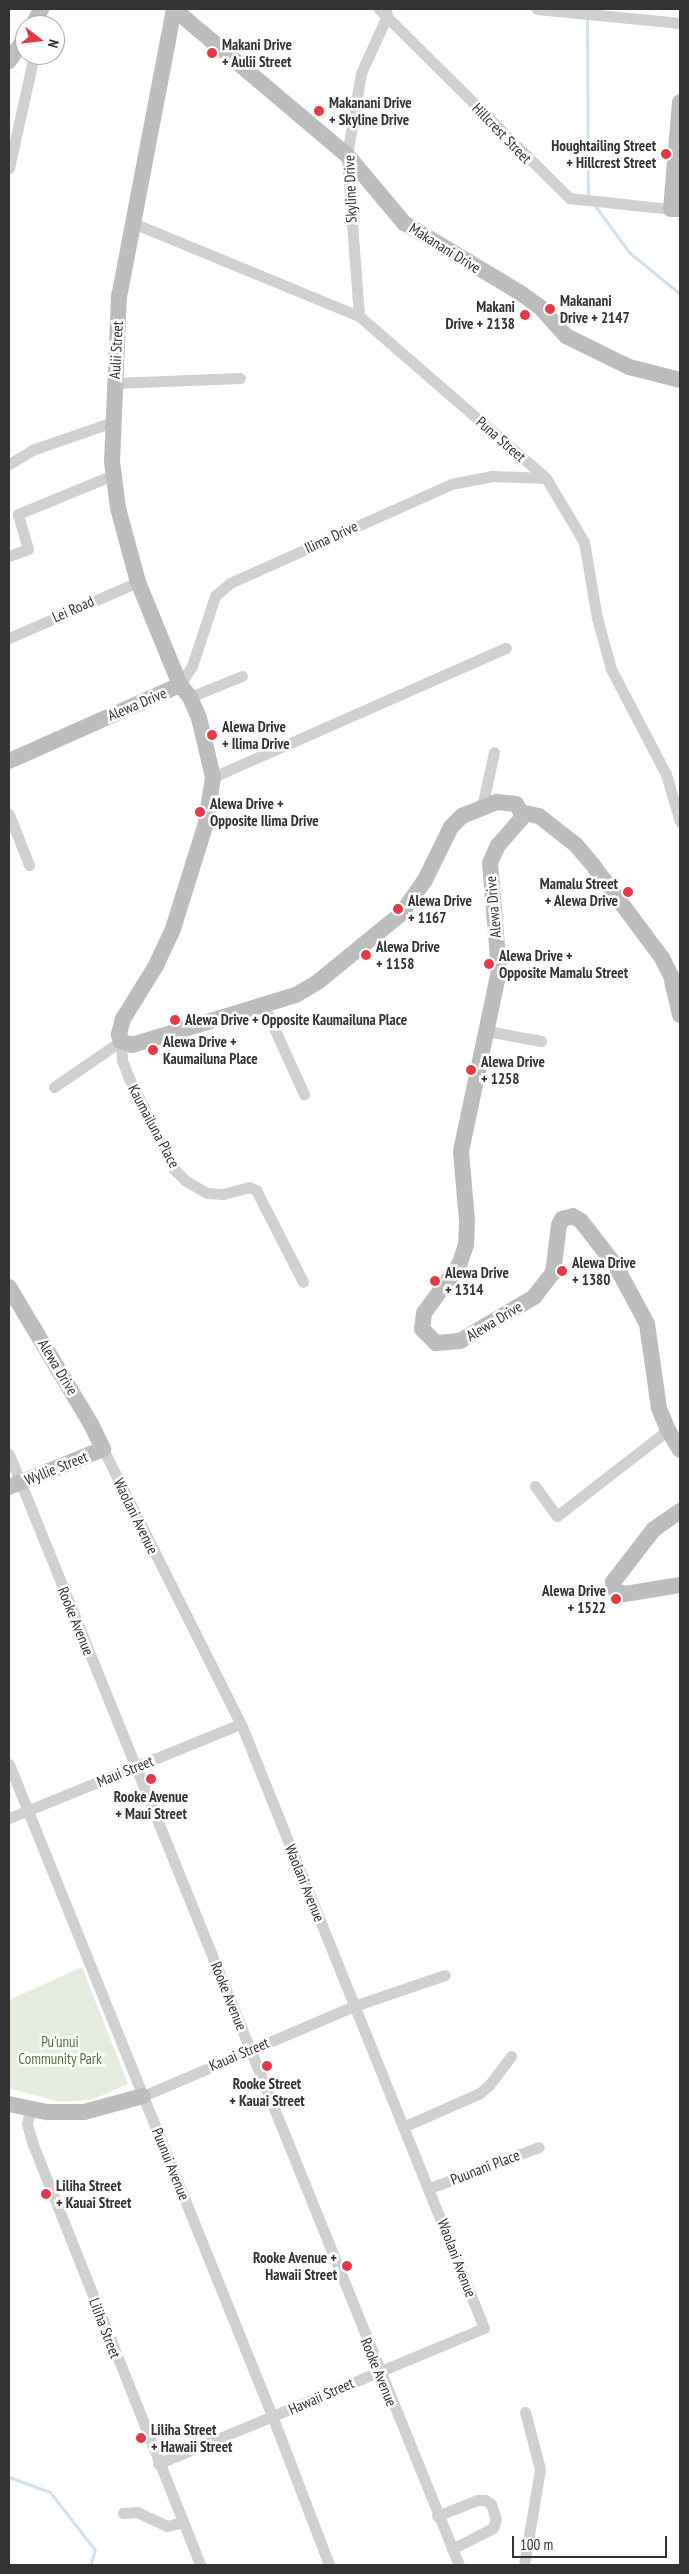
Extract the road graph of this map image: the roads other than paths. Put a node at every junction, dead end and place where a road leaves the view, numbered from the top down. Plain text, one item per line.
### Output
1 (174, 9) edge
2 (537, 9) edge
3 (384, 11) edge
4 (680, 23) edge
5 (32, 65) edge
6 (680, 102) edge
7 (347, 155) junction
8 (9, 168) edge
9 (676, 209) edge
10 (132, 223) junction
11 (358, 316) junction
12 (240, 378) dead end
13 (680, 380) edge
14 (114, 383) junction
15 (114, 422) junction
16 (9, 464) edge
17 (113, 476) junction
18 (546, 478) junction
19 (9, 556) edge
20 (138, 582) junction
21 (9, 638) edge
22 (506, 648) dead end
23 (242, 676) dead end
24 (185, 691) junction
25 (494, 752) dead end
26 (9, 761) edge
27 (213, 778) junction
28 (482, 807) junction
29 (521, 812) junction
30 (9, 814) edge
31 (680, 822) edge
32 (29, 865) dead end
33 (264, 1006) junction
34 (680, 1014) edge
35 (487, 1031) junction
36 (541, 1040) dead end
37 (121, 1041) junction
38 (54, 1087) dead end
39 (304, 1094) dead end
40 (303, 1282) dead end
41 (9, 1287) edge
42 (668, 1430) junction
43 (103, 1449) junction
44 (680, 1450) edge
45 (9, 1454) edge
46 (14, 1485) edge
47 (535, 1486) dead end
48 (680, 1511) edge
49 (680, 1585) edge
50 (241, 1724) junction
51 (9, 1764) edge
52 (135, 1766) junction
53 (28, 1811) junction
54 (9, 1818) edge
55 (446, 1976) dead end
56 (354, 2006) junction
57 (251, 2048) junction
58 (511, 2056) dead end
59 (143, 2096) junction
60 (9, 2104) edge
61 (30, 2110) junction
62 (403, 2127) junction
63 (539, 2146) dead end
64 (430, 2188) junction
65 (484, 2328) joint
66 (379, 2371) junction
67 (524, 2412) dead end
68 (273, 2418) junction
69 (158, 2464) junction
70 (123, 2513) dead end
71 (437, 2516) junction
72 (183, 2522) junction
73 (452, 2549) junction
74 (200, 2565) edge
75 (329, 2565) edge
76 (459, 2565) edge
77 (524, 2565) edge

1 - 7 street, Makanani Drive
1 - 10 street, Aulii Street
2 - 4 street
3 - 7 street, Skyline Drive
3 - 9 street, Hillcrest Street
5 - 8 street
6 - 9 street
7 - 11 street, Skyline Drive
7 - 13 street, Makanani Drive
10 - 11 street, Puna Street
10 - 14 street, Aulii Street
11 - 18 street, Puna Street
12 - 14 street
14 - 15 street, Aulii Street
15 - 16 street
15 - 17 street, Aulii Street
17 - 19 street
17 - 20 street, Aulii Street
18 - 24 street, Ilima Drive
18 - 31 street, Puna Street
20 - 21 street, Lei Road
20 - 24 street, Aulii Street
22 - 27 street
23 - 24 street
24 - 26 street, Alewa Drive
24 - 27 street, Alewa Drive
25 - 28 street
27 - 37 street, Alewa Drive
28 - 29 street
28 - 33 street
29 - 34 street
29 - 35 street, Alewa Drive
30 - 32 street
33 - 37 street
33 - 39 street
35 - 36 street
35 - 42 street, Alewa Drive
37 - 38 street
37 - 40 street, Kaumailuna Place
41 - 43 street, Alewa Drive
42 - 44 street, Alewa Drive
42 - 47 street
43 - 46 street, Wyllie Street
43 - 50 street, Waolani Avenue
45 - 46 street, Rooke Avenue
46 - 52 street, Rooke Avenue
48 - 49 street
50 - 52 street, Maui Street
50 - 56 street, Waolani Avenue
51 - 53 street, Puunui Avenue
52 - 53 street, Maui Street
52 - 57 street, Rooke Avenue
53 - 54 street, Maui Street
53 - 59 street, Puunui Avenue
55 - 56 street, Kauai Street
56 - 57 street, Kauai Street
56 - 62 street, Waolani Avenue
57 - 59 street, Kauai Street
57 - 66 street, Rooke Avenue
58 - 62 street
59 - 61 street, Kauai Street
59 - 68 street, Puunui Avenue
60 - 61 street
61 - 69 street, Liliha Street
62 - 64 street, Waolani Avenue
63 - 64 street, Puunani Place
64 - 65 street, Waolani Avenue
65 - 66 street, Hawaii Street
66 - 68 street, Hawaii Street
66 - 71 street, Rooke Avenue
67 - 77 street
68 - 69 street, Hawaii Street
68 - 75 street, Puunui Avenue
69 - 72 street, Liliha Street
70 - 72 street
71 - 73 street, Rooke Avenue
71 - 73 street
72 - 74 street, Liliha Street
73 - 76 street, Rooke Avenue

